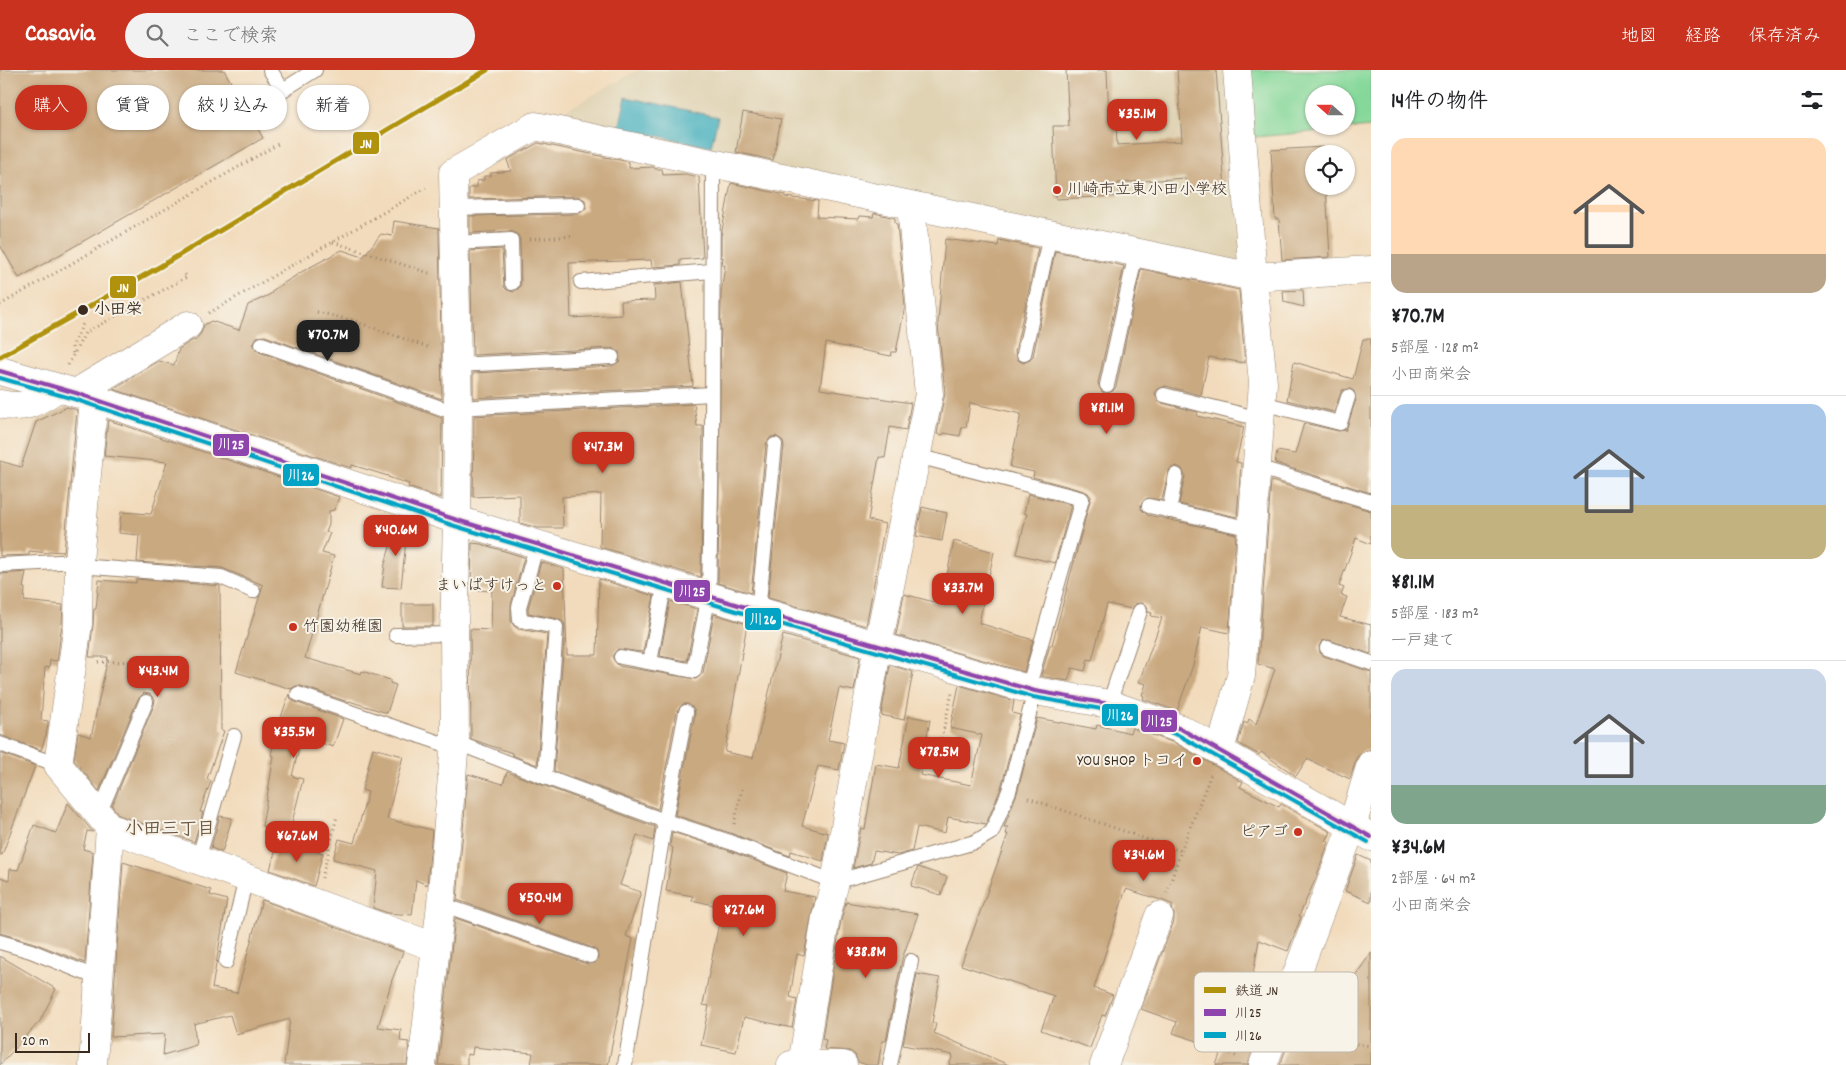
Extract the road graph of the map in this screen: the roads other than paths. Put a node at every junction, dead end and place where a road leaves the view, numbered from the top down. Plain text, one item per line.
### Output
1 (270, 70) edge
2 (315, 70) edge
3 (1237, 70) edge
4 (713, 164) junction
5 (578, 205) dead end
6 (911, 206) junction
7 (454, 208) junction
8 (1050, 235) junction
9 (454, 243) junction
10 (1136, 253) junction
11 (1371, 270) edge
12 (712, 271) junction
13 (1253, 278) junction
14 (582, 282) dead end
15 (512, 283) dead end
16 (188, 325) road end
17 (262, 344) dead end
18 (1024, 354) dead end
19 (612, 357) dead end
20 (457, 361) junction
21 (0, 372) edge
22 (1107, 386) dead end
23 (76, 393) junction
24 (712, 394) junction
25 (1164, 395) dead end
26 (1348, 397) dead end
27 (0, 404) edge
28 (458, 411) junction
29 (1261, 411) junction
30 (775, 445) dead end
31 (917, 456) junction
32 (1257, 467) junction
33 (1176, 475) dead end
34 (1371, 502) edge
35 (1149, 506) dead end
36 (1169, 511) junction
37 (457, 520) junction
38 (1252, 530) junction
39 (537, 544) junction
40 (79, 563) junction
41 (0, 565) edge
42 (665, 582) junction
43 (253, 591) dead end
44 (708, 595) junction
45 (758, 611) junction
46 (1140, 611) dead end
47 (454, 634) junction
48 (396, 635) dead end
49 (878, 645) junction
50 (1327, 648) dead end
51 (621, 657) dead end
52 (650, 662) junction
53 (1371, 663) edge
54 (1032, 690) junction
55 (298, 694) dead end
56 (146, 702) dead end
57 (1109, 704) junction
58 (686, 712) dead end
59 (234, 736) dead end
60 (0, 744) edge
61 (455, 745) junction
62 (1220, 750) junction
63 (1371, 764) edge
64 (58, 765) junction
65 (544, 777) junction
66 (104, 821) junction
67 (666, 821) junction
68 (1362, 832) edge
69 (198, 860) junction
70 (246, 878) junction
71 (835, 882) junction
72 (441, 904) junction
73 (1159, 916) road end
74 (0, 942) edge
75 (436, 947) junction
76 (590, 956) dead end
77 (911, 961) dead end
78 (226, 962) dead end
79 (1301, 972) edge
80 (100, 979) junction
81 (93, 1065) edge
82 (422, 1065) edge
83 (626, 1065) edge
84 (799, 1065) edge
85 (843, 1065) edge
86 (890, 1065) edge
87 (1104, 1065) edge

1 - 2 lane
3 - 13 street
4 - 6 street
4 - 7 street
4 - 12 lane
5 - 7 lane
6 - 8 street
6 - 31 street
7 - 9 street
8 - 10 street
8 - 18 lane
9 - 15 lane
9 - 20 street
10 - 13 street
10 - 22 lane
11 - 13 street
12 - 14 lane
12 - 24 lane
13 - 29 street
16 - 23 street
17 - 28 lane
19 - 20 lane
20 - 28 street
21 - 23 street
23 - 27 street
23 - 37 street
23 - 40 street
24 - 28 lane
24 - 44 lane
25 - 29 lane
26 - 29 lane
28 - 37 street
29 - 32 street
30 - 45 lane
31 - 49 street
31 - 54 lane
32 - 34 lane
32 - 38 street
33 - 36 lane
35 - 36 lane
36 - 38 lane
37 - 39 street
37 - 47 street
38 - 62 street
39 - 42 street
39 - 65 lane
40 - 41 lane
40 - 43 lane
40 - 64 street
42 - 44 street
42 - 52 lane
44 - 45 street
44 - 52 lane
45 - 49 street
46 - 57 lane
47 - 48 lane
47 - 61 street
49 - 54 street
49 - 71 street
50 - 53 lane
51 - 52 lane
54 - 57 street
54 - 71 lane
55 - 61 lane
56 - 66 lane
57 - 62 street
58 - 67 lane
59 - 69 lane
60 - 64 lane
61 - 65 lane
61 - 72 street
62 - 68 street
63 - 68 street
64 - 66 street
65 - 67 lane
66 - 69 street
66 - 80 street
67 - 71 lane
67 - 83 lane
68 - 79 street
69 - 70 street
70 - 75 street
70 - 78 lane
71 - 84 street
72 - 75 street
72 - 76 lane
73 - 87 street
74 - 80 lane
75 - 82 street
77 - 86 lane
80 - 81 street
84 - 85 street

